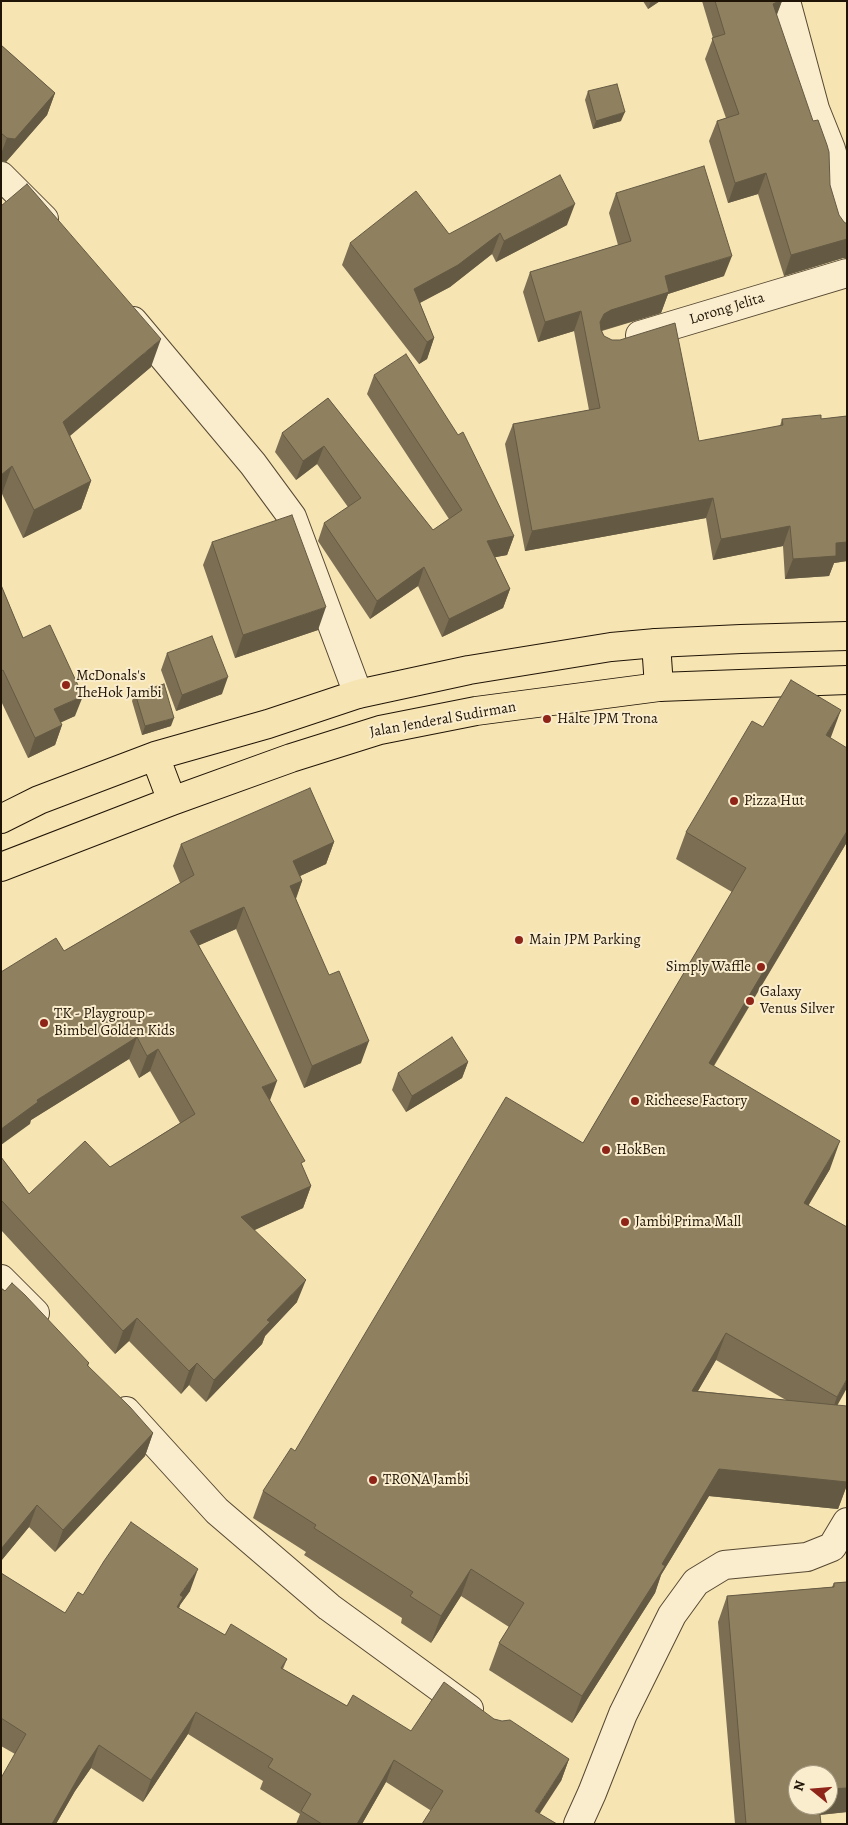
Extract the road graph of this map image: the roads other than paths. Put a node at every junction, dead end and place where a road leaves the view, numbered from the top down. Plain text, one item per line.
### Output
1 (786, 1) edge
2 (839, 147) edge
3 (1, 176) edge
4 (847, 231) edge
5 (60, 237) edge
6 (847, 273) edge
7 (118, 305) edge
8 (617, 342) edge
9 (847, 636) edge
10 (656, 643) junction
11 (847, 680) edge
12 (659, 687) junction
13 (358, 694) junction
14 (155, 756) junction
15 (172, 800) junction
16 (1, 819) edge
17 (1, 867) edge
18 (1, 1279) edge
19 (55, 1333) edge
20 (109, 1392) edge
21 (847, 1522) edge
22 (487, 1722) edge
23 (578, 1824) edge

1 - 2 street
2 - 4 street
3 - 5 street
6 - 8 street, Lorong Jelita
7 - 13 street
9 - 10 main road
10 - 12 main road
10 - 13 main road
11 - 12 main road, Jalan Jenderal Sudirman
12 - 15 main road, Jalan Jenderal Sudirman
13 - 14 main road
14 - 15 main road
14 - 16 main road
15 - 17 main road, Jalan Jenderal Sudirman
18 - 19 street
20 - 22 street
21 - 23 street

